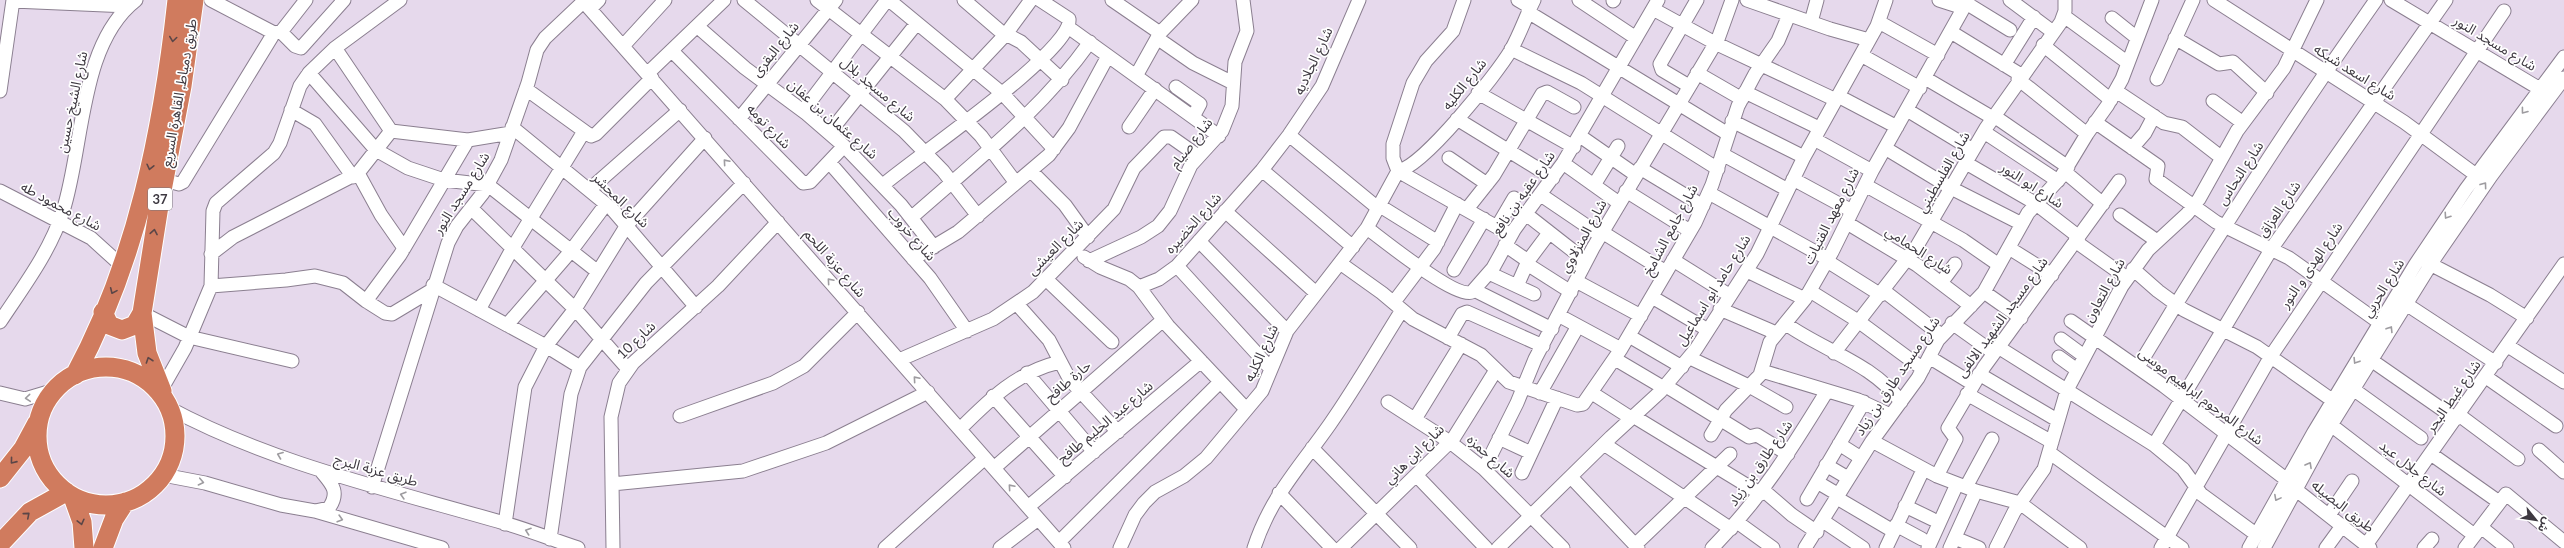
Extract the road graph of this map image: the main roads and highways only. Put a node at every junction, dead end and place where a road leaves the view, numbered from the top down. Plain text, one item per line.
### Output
1 (177, 0) edge
2 (194, 0) edge
3 (103, 312) junction
4 (142, 313) junction
5 (75, 375) junction
6 (164, 398) junction
7 (40, 418) junction
8 (0, 478) edge
9 (70, 495) junction
10 (125, 502) junction
11 (0, 544) edge
12 (84, 548) edge
13 (103, 548) edge

1 -> 3 highway, طريق دمياط, القاهرة السريع / 37
4 -> 2 highway, طريق دمياط, القاهرة السريع / 37
3 - 4 highway
3 - 5 highway, طريق دمياط, القاهرة السريع / 37
6 -> 4 highway, طريق دمياط, القاهرة السريع / 37
5 - 6 highway
5 - 7 highway
6 - 10 highway
7 -> 8 highway
7 - 9 highway
9 - 10 highway
11 -> 9 highway
9 -> 12 highway
10 - 13 highway

